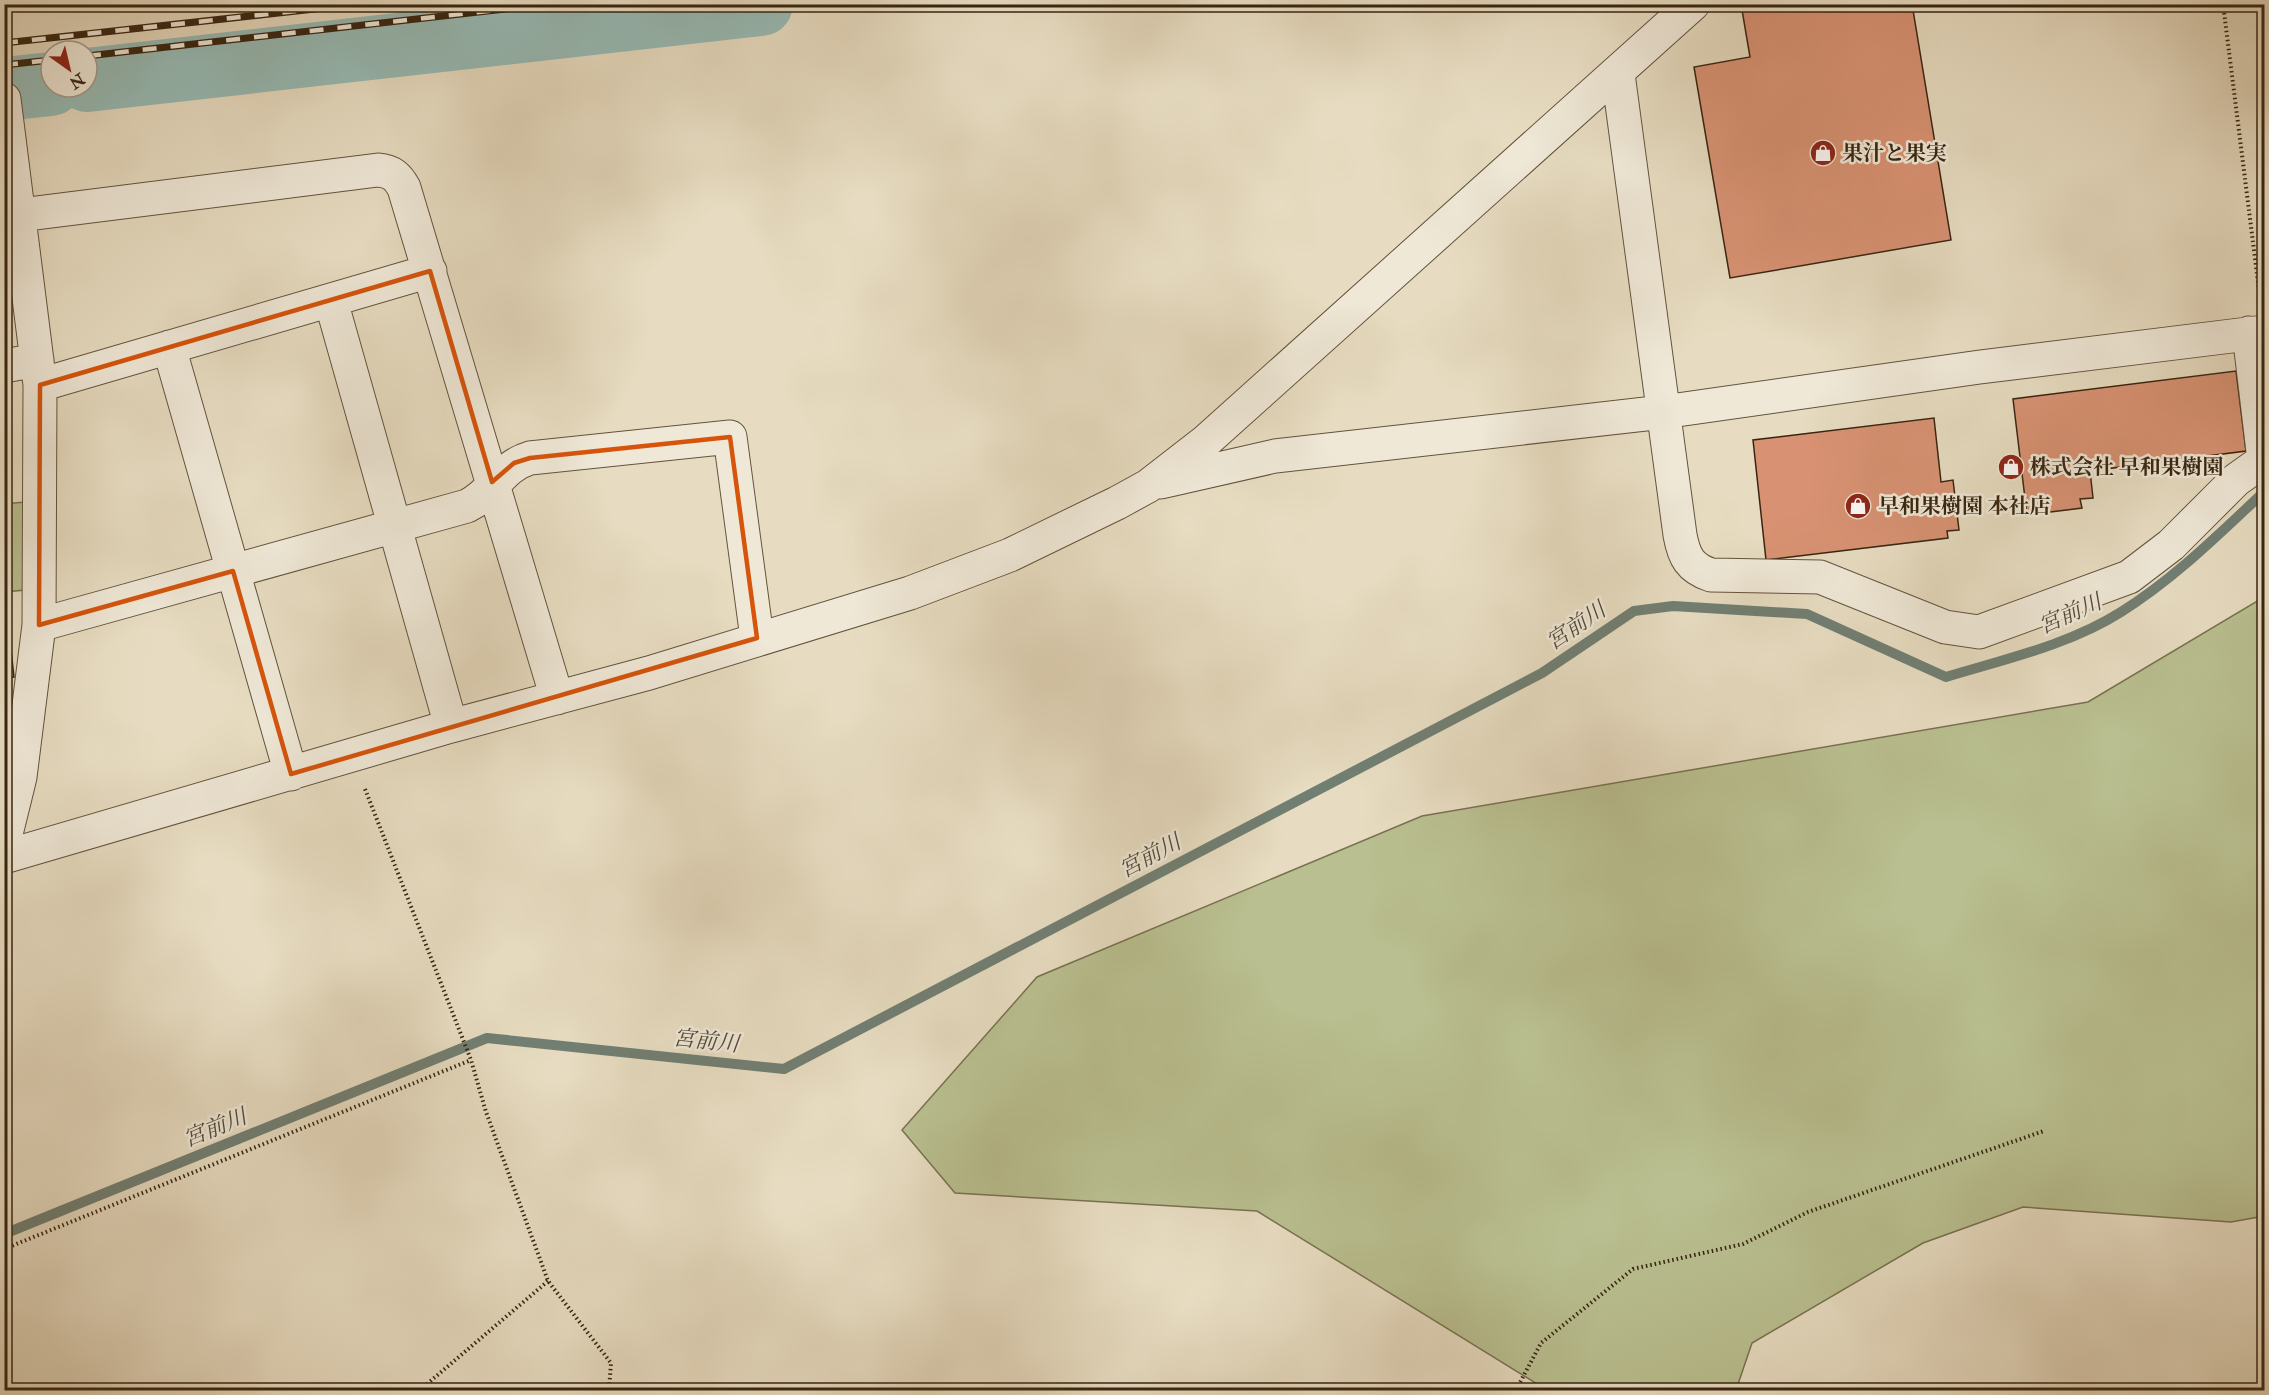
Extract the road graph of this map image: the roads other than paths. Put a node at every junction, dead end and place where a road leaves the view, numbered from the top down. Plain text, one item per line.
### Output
1 (1694, 4) edge
2 (1618, 74) junction
3 (4, 99) edge
4 (20, 215) junction
5 (430, 271) junction
6 (331, 301) junction
7 (2259, 332) edge
8 (169, 347) junction
9 (4, 366) edge
10 (38, 373) junction
11 (1663, 412) junction
12 (2264, 460) edge
13 (493, 486) junction
14 (1148, 486) junction
15 (395, 526) junction
16 (233, 571) junction
17 (39, 625) junction
18 (757, 638) junction
19 (557, 698) junction
20 (451, 726) junction
21 (291, 774) junction
22 (4, 842) edge
23 (4, 857) edge

1 - 2 street
2 - 11 street
2 - 14 street
3 - 4 street
4 - 5 street
4 - 10 street
5 - 6 street
5 - 13 street
6 - 8 street
6 - 15 street
7 - 11 street
7 - 12 street
8 - 10 street
8 - 16 street
9 - 10 street
10 - 17 street
11 - 12 street
11 - 14 street
13 - 15 street
13 - 18 street
13 - 19 street
14 - 18 street
15 - 16 street
15 - 20 street
16 - 17 street
16 - 21 street
17 - 22 street
18 - 19 street
19 - 20 street
20 - 21 street
21 - 23 street

